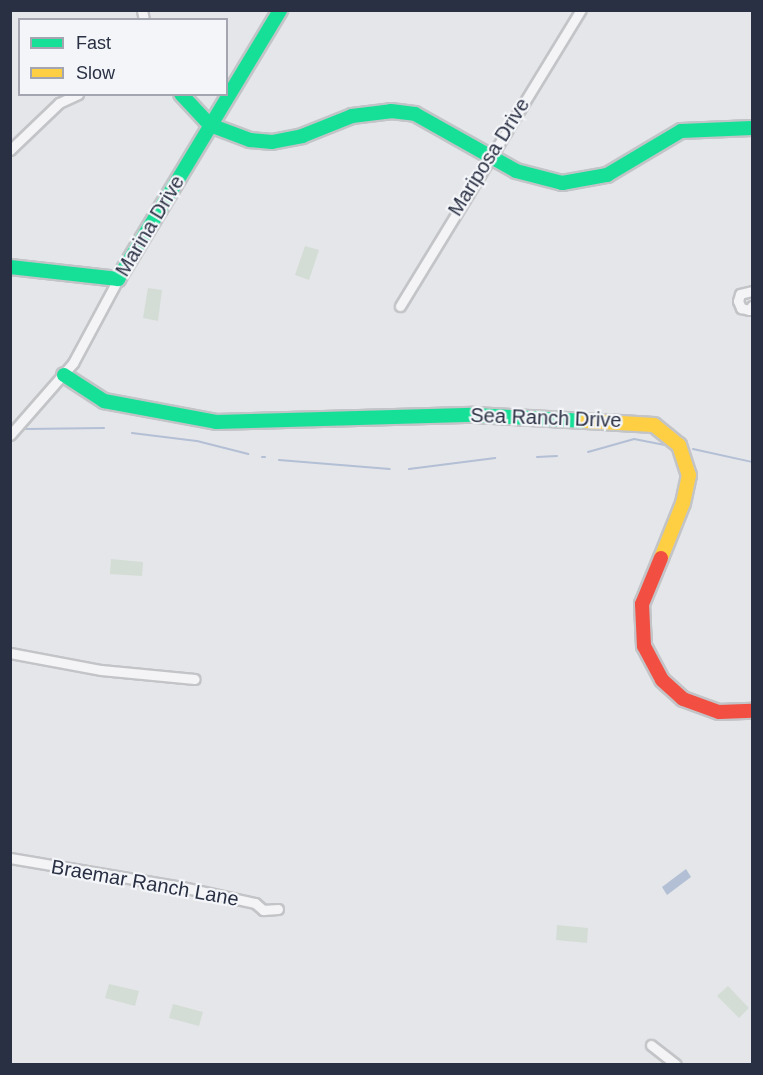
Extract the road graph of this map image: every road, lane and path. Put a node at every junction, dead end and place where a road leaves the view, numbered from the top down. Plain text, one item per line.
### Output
1 (280, 10) edge
2 (581, 10) edge
3 (228, 95) edge
4 (74, 96) edge
5 (183, 96) edge
6 (228, 96) edge
7 (210, 125) junction
8 (753, 128) edge
9 (10, 150) edge
10 (491, 155) junction
11 (10, 267) edge
12 (118, 279) junction
13 (753, 291) edge
14 (400, 306) dead end
15 (753, 306) edge
16 (64, 375) junction
17 (10, 435) edge
18 (10, 653) edge
19 (195, 679) dead end
20 (753, 711) edge
21 (10, 858) edge
22 (278, 909) dead end
23 (651, 1045) dead end
24 (675, 1065) edge

1 - 3 street, Marina Drive
2 - 10 street, Mariposa Drive
4 - 9 street
5 - 7 street
6 - 7 street, Marina Drive
7 - 10 street
7 - 12 street, Marina Drive
8 - 10 street
10 - 14 street, Mariposa Drive
11 - 12 street
12 - 16 street, Marina Drive
13 - 15 street
16 - 17 street, Marina Drive
16 - 20 street, Sea Ranch Drive
18 - 19 street
21 - 22 street, Braemar Ranch Lane
23 - 24 street

